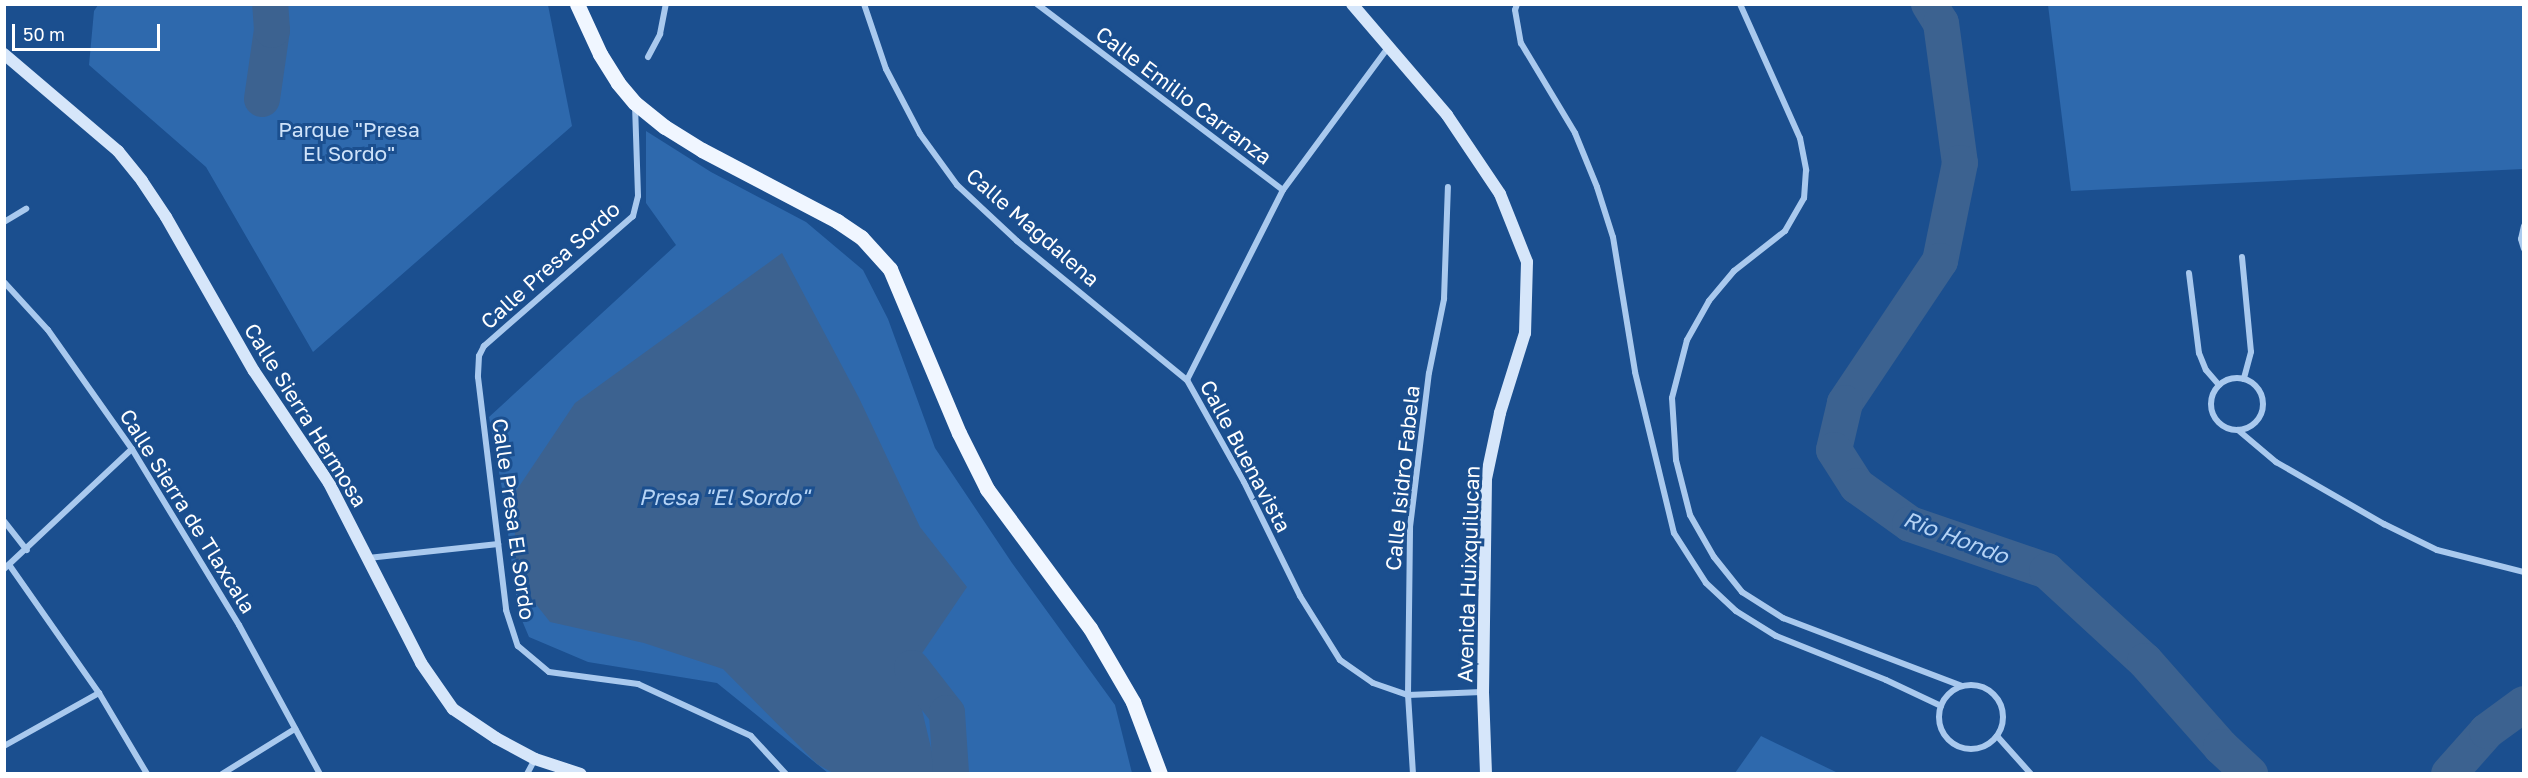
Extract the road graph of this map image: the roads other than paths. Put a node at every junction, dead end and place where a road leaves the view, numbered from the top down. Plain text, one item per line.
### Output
1 (577, 4) edge
2 (666, 4) edge
3 (864, 4) edge
4 (1037, 4) edge
5 (1352, 4) edge
6 (1517, 4) edge
7 (1740, 4) edge
8 (1389, 46) junction
9 (4, 54) edge
10 (648, 57) dead end
11 (635, 103) junction
12 (1448, 187) dead end
13 (1283, 189) junction
14 (26, 208) dead end
15 (4, 222) edge
16 (2523, 226) edge
17 (2523, 249) edge
18 (2242, 257) dead end
19 (2189, 273) dead end
20 (4, 282) edge
21 (478, 377) joint
22 (2244, 379) junction
23 (1187, 380) junction
24 (2219, 385) junction
25 (2238, 430) junction
26 (132, 449) junction
27 (4, 521) edge
28 (498, 544) junction
29 (27, 550) junction
30 (367, 558) junction
31 (7, 567) edge
32 (2523, 572) edge
33 (1962, 686) junction
34 (1483, 692) junction
35 (99, 693) junction
36 (1408, 695) junction
37 (1941, 706) junction
38 (295, 729) junction
39 (1997, 736) junction
40 (4, 746) edge
41 (535, 759) junction
42 (147, 774) edge
43 (222, 774) edge
44 (320, 774) edge
45 (527, 774) edge
46 (581, 774) edge
47 (786, 774) edge
48 (1160, 774) edge
49 (1413, 774) edge
50 (1486, 774) edge
51 (2031, 774) edge

1 - 11 main road
2 - 10 street
3 - 23 street, Calle Magdalena
4 - 13 street, Calle Emilio Carranza
5 - 8 street, Avenida Huixquilucan
6 - 37 street
7 - 33 street
8 - 13 street, Calle Buenavista
8 - 34 street, Avenida Huixquilucan
9 - 30 street, Calle Sierra Hermosa
11 - 21 street, Calle Presa Sordo
11 - 48 main road
12 - 36 street, Calle Isidro Fabela
13 - 23 street, Calle Buenavista
14 - 15 street
16 - 17 street
18 - 22 street
19 - 24 street
20 - 26 street, Calle Sierra de Tlaxcala
21 - 28 street, Calle Presa El Sordo
22 - 24 street
22 - 25 street
23 - 36 street, Calle Buenavista
24 - 25 street
25 - 32 street
26 - 29 street
26 - 38 street, Calle Sierra de Tlaxcala
27 - 29 street
28 - 30 street
28 - 47 street, Calle Presa El Sordo
29 - 31 street
30 - 41 street, Calle Sierra Hermosa
31 - 35 street
33 - 37 street
33 - 39 street
34 - 36 street, Calle Buenavista
34 - 50 street, Avenida Huixquilucan
35 - 40 street
35 - 42 street
36 - 49 street, Calle Isidro Fabela
37 - 39 street
38 - 43 street
38 - 44 street, Calle Sierra de Tlaxcala
39 - 51 street
41 - 45 street
41 - 46 street, Calle Sierra Hermosa

